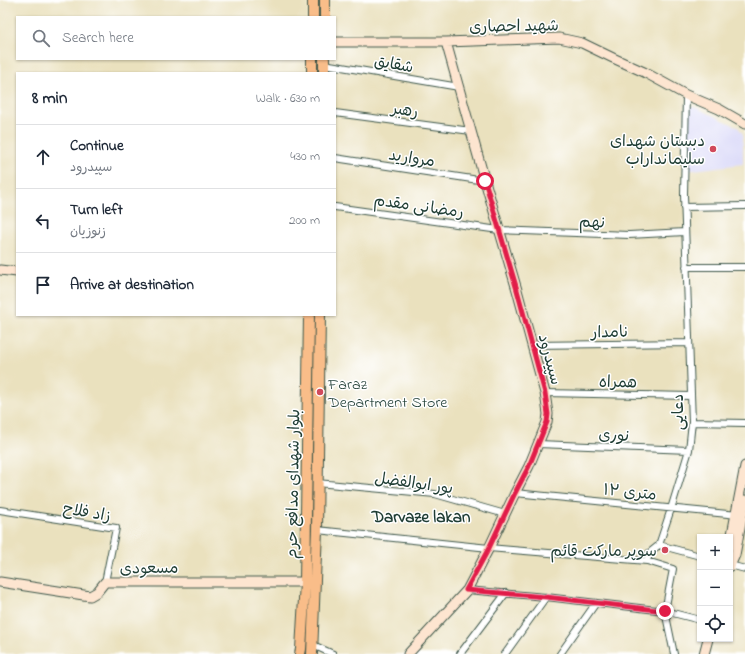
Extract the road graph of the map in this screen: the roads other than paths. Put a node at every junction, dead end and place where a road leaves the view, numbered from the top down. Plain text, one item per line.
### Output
1 (313, 0) edge
2 (325, 0) edge
3 (313, 16) edge
4 (325, 16) edge
5 (336, 42) edge
6 (446, 42) junction
7 (312, 60) edge
8 (324, 65) edge
9 (312, 72) edge
10 (459, 87) junction
11 (686, 95) junction
12 (336, 113) edge
13 (745, 124) edge
14 (471, 131) junction
15 (336, 158) edge
16 (485, 181) junction
17 (745, 206) edge
18 (336, 207) edge
19 (684, 207) junction
20 (499, 230) junction
21 (685, 232) junction
22 (686, 267) junction
23 (745, 267) edge
24 (0, 270) edge
25 (16, 272) edge
26 (309, 316) edge
27 (320, 316) edge
28 (689, 343) junction
29 (532, 345) junction
30 (545, 393) junction
31 (691, 396) junction
32 (692, 422) junction
33 (745, 422) edge
34 (538, 444) junction
35 (689, 450) junction
36 (745, 466) edge
37 (318, 483) junction
38 (515, 493) junction
39 (745, 500) edge
40 (671, 509) junction
41 (0, 510) edge
42 (505, 514) junction
43 (739, 516) junction
44 (317, 530) junction
45 (733, 535) edge
46 (659, 545) junction
47 (489, 548) junction
48 (697, 555) edge
49 (733, 559) edge
50 (647, 561) junction
51 (733, 566) edge
52 (745, 569) edge
53 (0, 582) edge
54 (104, 582) junction
55 (305, 582) junction
56 (466, 590) junction
57 (506, 593) junction
58 (546, 597) junction
59 (596, 604) junction
60 (665, 611) junction
61 (697, 619) edge
62 (707, 642) edge
63 (313, 650) edge
64 (300, 654) edge
65 (333, 654) edge
66 (408, 654) edge
67 (460, 654) edge
68 (505, 654) edge
69 (560, 654) edge
70 (674, 654) edge
71 (704, 654) edge

1 - 3 main road
2 - 4 main road
5 - 6 street, شهید احصاری
6 - 10 street, سپیدرود
6 - 11 street, شهید احصاری
7 - 9 main road
8 - 10 street, شقایق
10 - 14 street, سپیدرود
11 - 13 street, شهید احصاری
11 - 19 street, دعایی
12 - 14 street, رهبر
14 - 16 street, سپیدرود
15 - 16 street, مروارید
16 - 20 street, سپیدرود
17 - 19 street
18 - 20 street, رمضانی مقدم
19 - 21 street, دعایی
20 - 21 street, نهم
20 - 29 street, سپیدرود
21 - 22 street, دعایی
22 - 23 street
22 - 28 street, دعایی
24 - 25 street
26 - 55 main road, بلوار شهدای مدافع حرم
27 - 37 main road, بلوار شهدای مدافع حرم
28 - 29 street, نامدار
28 - 31 street, دعایی
29 - 30 street, سپیدرود
30 - 31 street, همراه
30 - 34 street, سپیدرود
31 - 32 street, دعایی
32 - 33 street
32 - 35 street, دعایی
34 - 35 street, نوری
34 - 38 street, سپیدرود
35 - 40 street, دعایی
36 - 43 street
37 - 42 street, پور ابوالفضل
37 - 44 main road, بلوار شهدای مدافع حرم
38 - 40 street, ۱۲ متری
38 - 42 street, سپیدرود
39 - 43 street
40 - 43 street, ۱۲ متری
40 - 46 street, دعایی
41 - 54 street, زاد فلاح
42 - 47 street, سپیدرود
43 - 45 street
43 - 49 street
44 - 47 street
44 - 63 main road, بلوار شهدای مدافع حرم
46 - 48 street
46 - 50 street, دعایی
47 - 50 street
47 - 56 street, سپیدرود
50 - 60 street
51 - 52 street
53 - 54 street, مسعودی
54 - 55 street, مسعودی
55 - 64 main road, بلوار شهدای مدافع حرم
56 - 57 street
56 - 66 street, سپیدرود
57 - 58 street
57 - 67 street
58 - 59 street
58 - 68 street
59 - 60 street
59 - 69 street
60 - 61 street
60 - 70 street
62 - 71 street
63 - 65 street

